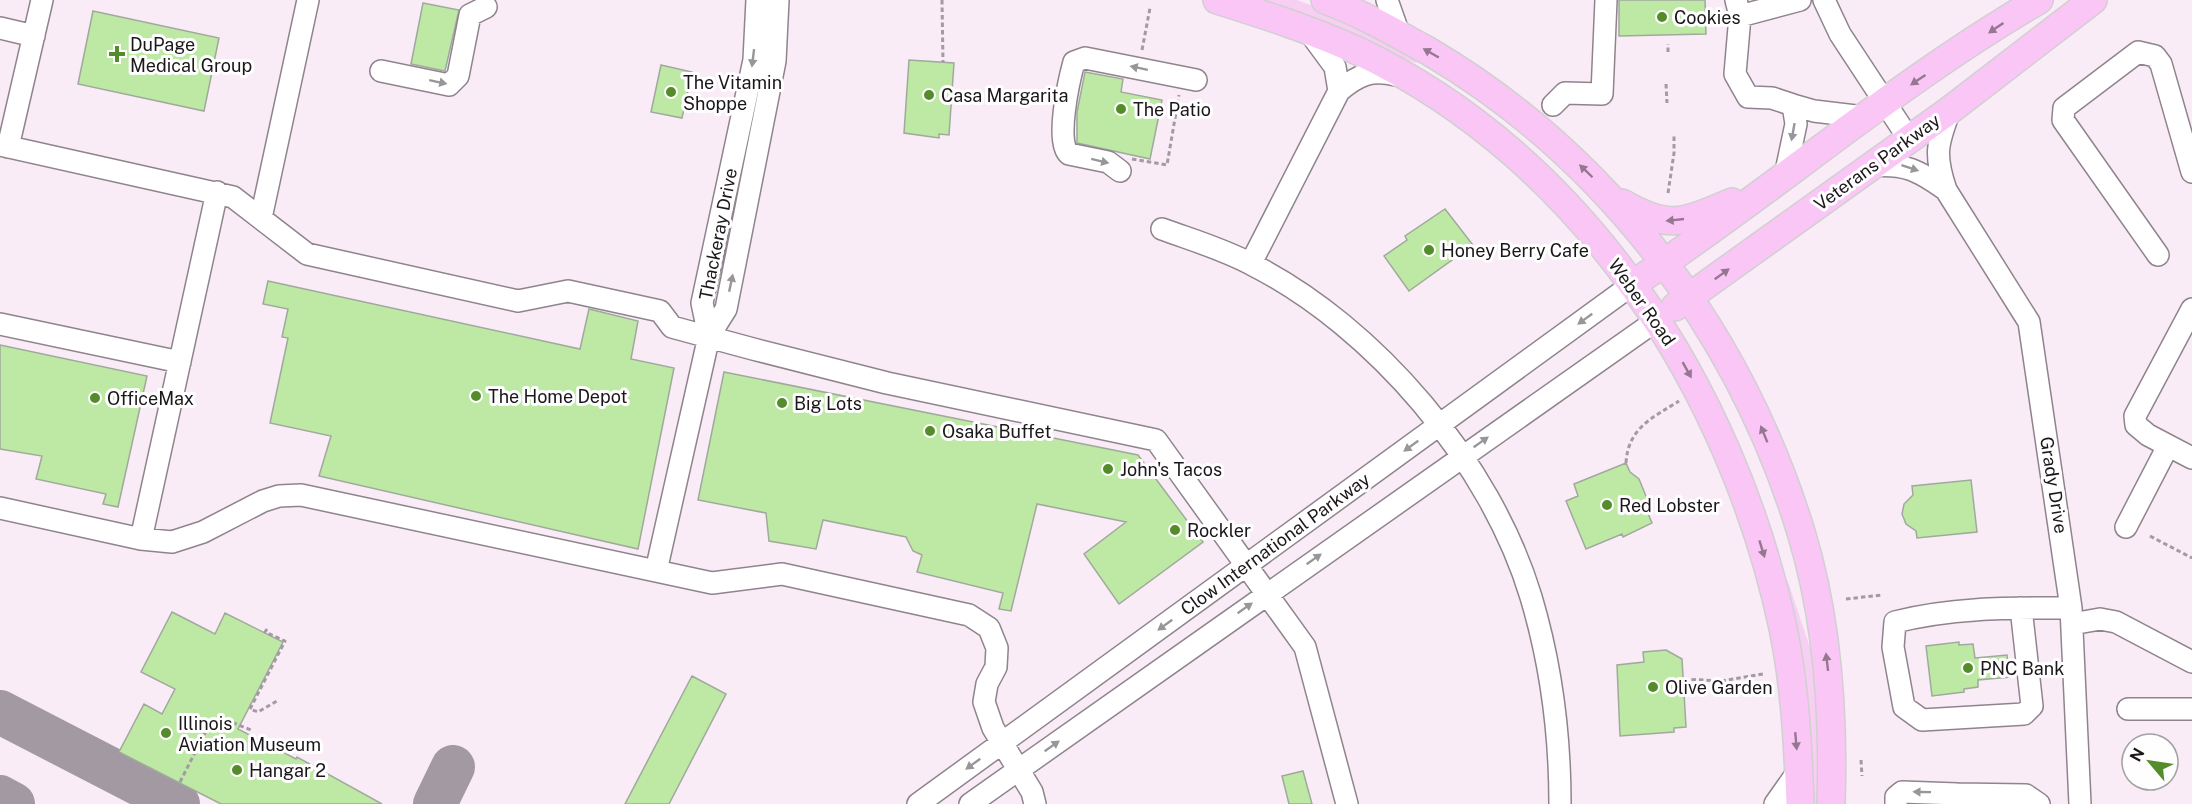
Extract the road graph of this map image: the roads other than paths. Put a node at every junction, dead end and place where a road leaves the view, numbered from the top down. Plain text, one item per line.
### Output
1 (42, 0) edge
2 (308, 0) edge
3 (758, 0) edge
4 (778, 0) edge
5 (1217, 0) edge
6 (1387, 0) edge
7 (1606, 0) edge
8 (1800, 0) edge
9 (1824, 0) edge
10 (2039, 0) edge
11 (2093, 0) edge
12 (1337, 1) edge
13 (486, 6) dead end
14 (1738, 8) edge
15 (0, 28) edge
16 (1307, 29) junction
17 (1400, 34) junction
18 (34, 36) junction
19 (381, 71) dead end
20 (1406, 78) junction
21 (1196, 80) dead end
22 (1339, 91) junction
23 (1553, 105) dead end
24 (1793, 105) junction
25 (1874, 110) junction
26 (1950, 110) junction
27 (1909, 139) junction
28 (4, 146) edge
29 (1124, 165) road end
30 (1869, 166) junction
31 (2192, 172) edge
32 (1777, 181) junction
33 (1946, 190) junction
34 (217, 192) junction
35 (1612, 197) junction
36 (261, 218) junction
37 (1162, 229) dead end
38 (2158, 255) dead end
39 (1665, 263) junction
40 (1251, 264) junction
41 (1633, 284) junction
42 (1688, 297) junction
43 (2192, 309) edge
44 (1657, 320) junction
45 (0, 324) edge
46 (709, 336) junction
47 (180, 362) junction
48 (1438, 426) junction
49 (2168, 446) junction
50 (1460, 457) junction
51 (2192, 458) edge
52 (0, 508) edge
53 (2126, 527) dead end
54 (141, 539) junction
55 (1246, 566) junction
56 (656, 571) junction
57 (1266, 593) junction
58 (2021, 608) junction
59 (2072, 616) junction
60 (2192, 662) edge
61 (2128, 709) dead end
62 (2192, 709) edge
63 (1002, 743) junction
64 (1018, 770) junction
65 (1799, 770) junction
66 (1957, 799) edge
67 (918, 804) edge
68 (970, 804) edge
69 (1035, 804) edge
70 (1347, 804) edge
71 (1560, 804) edge
72 (1775, 804) edge
73 (1800, 804) edge
74 (1831, 804) edge
75 (1896, 804) edge
76 (2039, 804) edge
77 (2080, 804) edge

1 - 18 street
2 - 36 street
3 -> 46 street, Thackeray Drive
46 -> 4 street
5 - 16 main road, Weber Road
6 - 17 street
7 - 23 street
8 - 14 street
9 - 25 street
10 -> 25 main road
11 - 26 main road, Veterans Parkway
12 - 17 main road
19 -> 13 street
14 - 24 street
15 - 18 street
16 - 20 main road, Weber Road
16 - 22 street
35 -> 17 main road
18 - 28 street
20 - 22 street
20 - 41 main road, Weber Road
21 -> 29 street
22 - 40 street
24 - 25 street
24 -> 32 street
25 - 27 street
25 - 32 main road
26 - 27 main road, Veterans Parkway
26 - 33 street, Grady Drive
27 - 30 main road, Veterans Parkway
28 - 34 street
30 -> 33 street, Grady Drive
42 -> 30 main road, Veterans Parkway
31 - 38 street
32 -> 35 main road
32 - 39 main road
33 - 59 street, Grady Drive
34 - 36 street
34 - 47 street
35 - 39 main road
36 - 46 street
37 - 40 street
39 - 41 main road
39 - 42 main road
40 - 48 street
41 - 44 main road, Weber Road
41 -> 48 street, Clow International Parkway
42 - 44 main road, Veterans Parkway
74 -> 42 main road
43 - 49 street
50 -> 44 street, Clow International Parkway
44 -> 65 main road, Weber Road
45 - 47 street
46 - 55 street
46 - 56 street, Thackeray Drive
47 - 54 street
48 - 50 street
48 -> 55 street, Clow International Parkway
49 - 51 street
49 - 53 street
57 -> 50 street, Clow International Parkway
50 - 71 street
52 - 54 street
54 - 56 street
55 - 57 street
55 -> 63 street, Clow International Parkway
56 - 63 street
64 -> 57 street, Clow International Parkway
57 - 70 street
58 - 58 street
58 - 59 street
59 - 60 street
59 - 77 street, Grady Drive
61 - 62 street
63 - 64 street
63 -> 67 street, Clow International Parkway
64 - 68 street, Clow International Parkway
64 - 69 street
65 - 72 street
65 - 73 main road, Weber Road
66 -> 75 street
66 - 76 street

